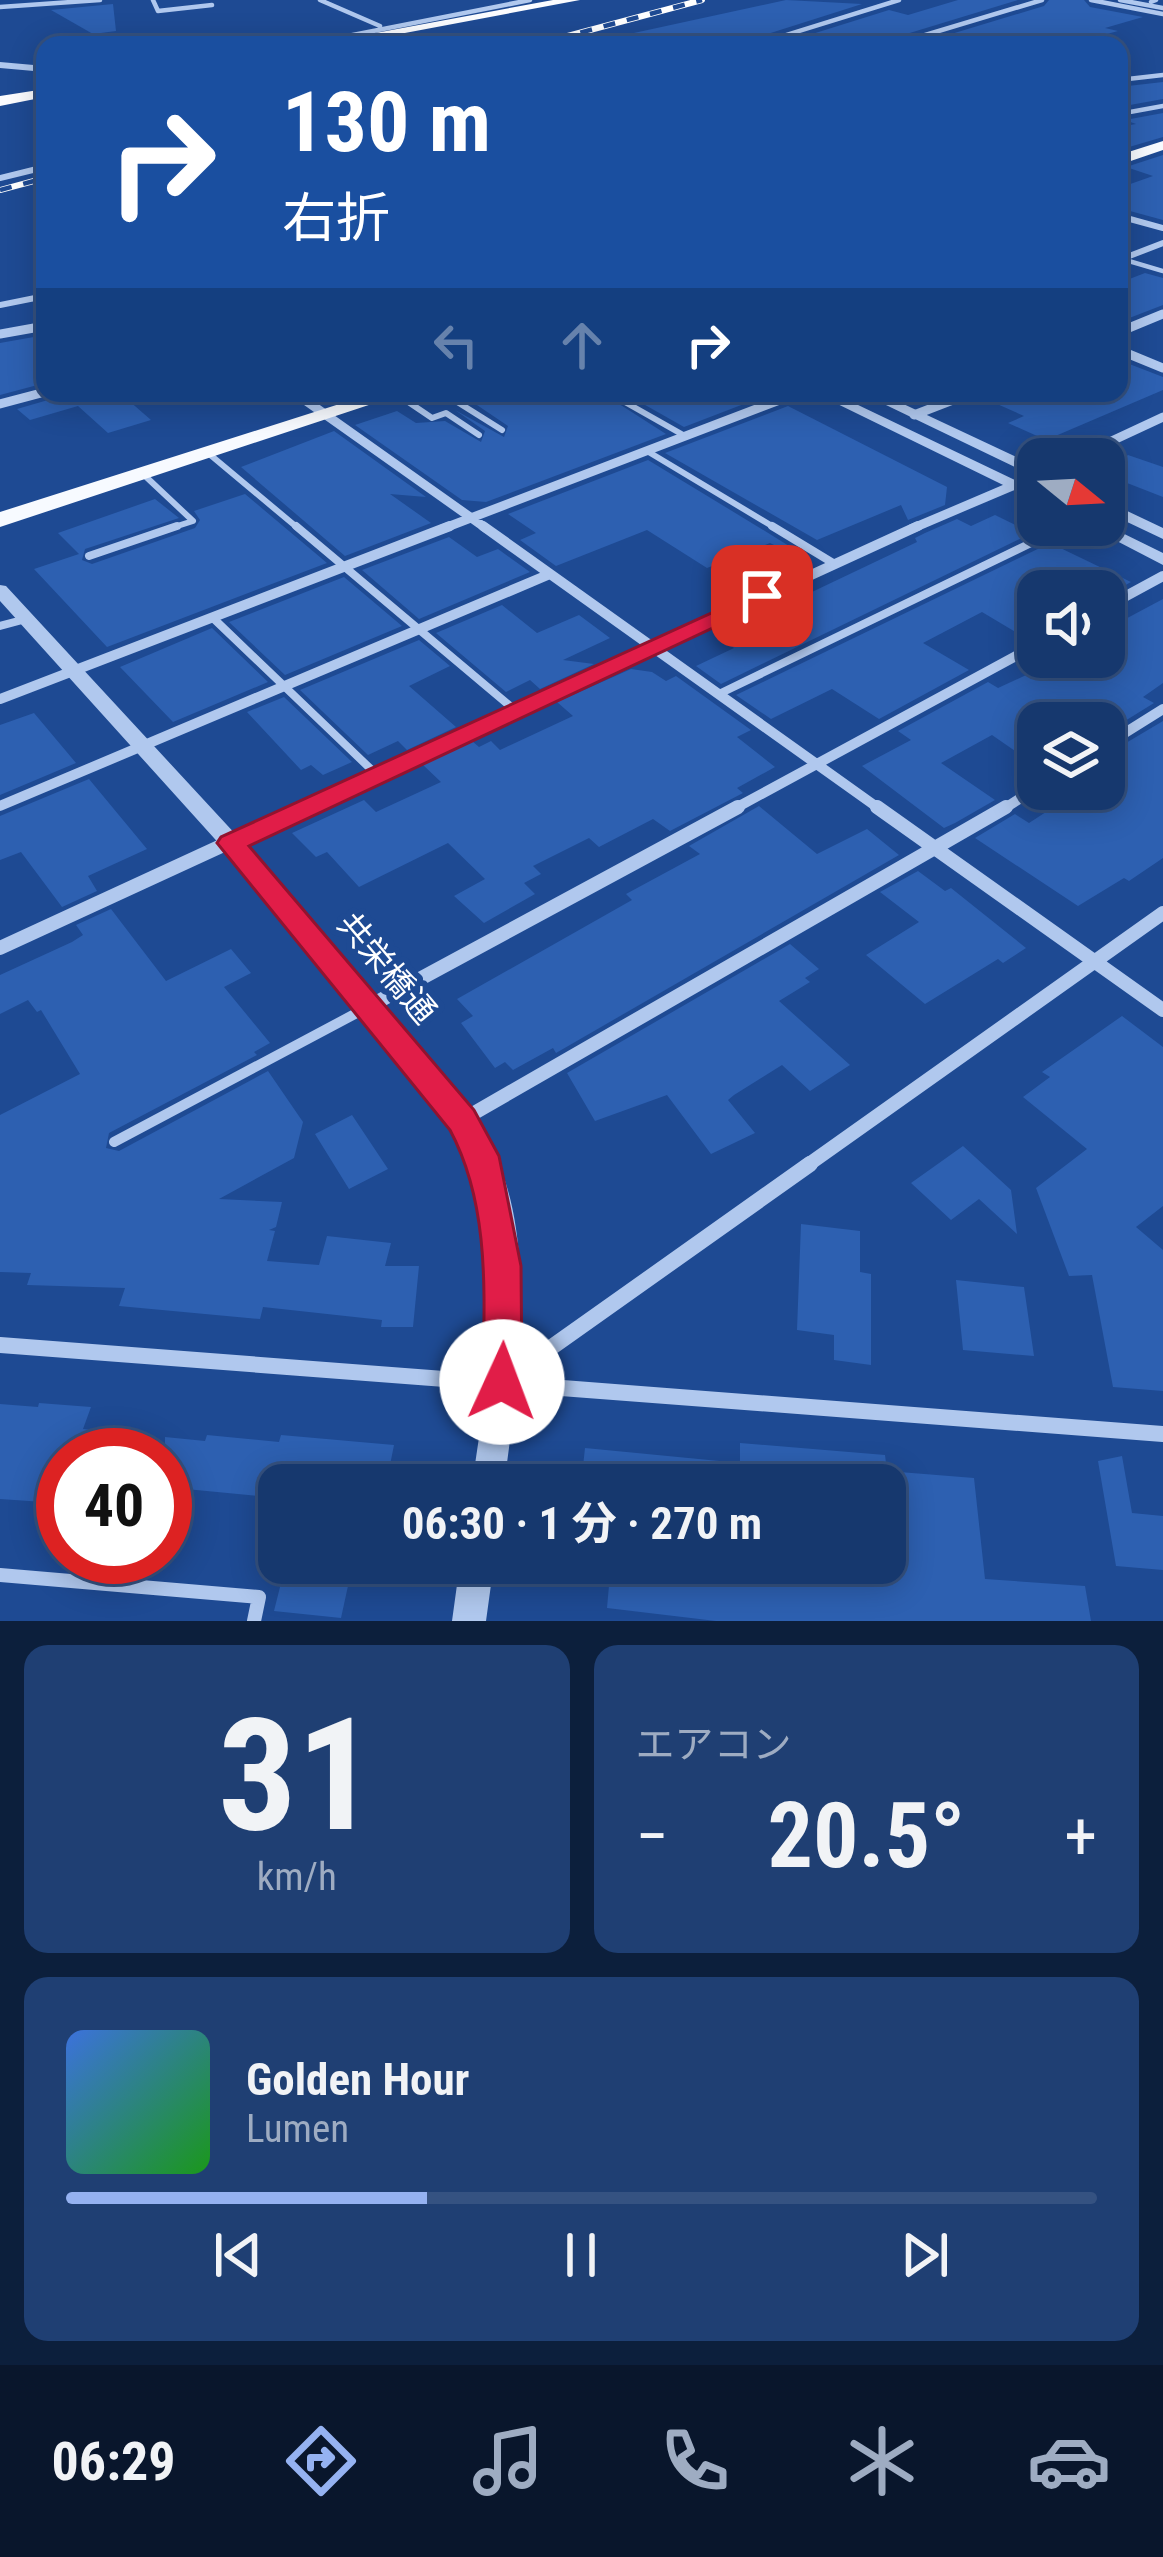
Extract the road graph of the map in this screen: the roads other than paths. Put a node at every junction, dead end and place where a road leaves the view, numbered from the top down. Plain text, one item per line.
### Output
1 (100, 0) edge
2 (153, 0) edge
3 (320, 0) edge
4 (530, 0) edge
5 (574, 0) edge
6 (859, 0) edge
7 (899, 0) edge
8 (1042, 0) edge
9 (1090, 0) edge
10 (1120, 0) edge
11 (1142, 0) edge
12 (212, 5) dead end
13 (883, 5) junction
14 (1159, 6) edge
15 (0, 7) edge
16 (381, 27) junction
17 (342, 36) edge
18 (369, 36) edge
19 (783, 36) edge
20 (922, 36) edge
21 (0, 65) edge
22 (36, 68) edge
23 (1163, 75) edge
24 (1128, 79) edge
25 (36, 95) edge
26 (0, 101) edge
27 (1163, 106) edge
28 (1128, 112) edge
29 (1163, 146) edge
30 (1128, 157) edge
31 (36, 169) edge
32 (0, 178) edge
33 (1128, 218) edge
34 (1163, 228) edge
35 (1163, 243) edge
36 (1128, 256) edge
37 (1128, 261) edge
38 (1163, 271) edge
39 (36, 298) edge
40 (0, 305) edge
41 (1163, 314) edge
42 (36, 328) edge
43 (1128, 328) edge
44 (0, 334) edge
45 (1128, 354) edge
46 (1163, 368) edge
47 (36, 394) edge
48 (308, 402) edge
49 (367, 402) edge
50 (408, 402) edge
51 (457, 402) edge
52 (625, 402) edge
53 (774, 402) edge
54 (841, 402) edge
55 (887, 402) edge
56 (948, 402) edge
57 (0, 404) edge
58 (326, 415) junction
59 (914, 415) junction
60 (1163, 417) edge
61 (502, 430) dead end
62 (479, 436) dead end
63 (685, 436) junction
64 (1118, 438) edge
65 (646, 451) junction
66 (208, 453) junction
67 (1017, 464) edge
68 (143, 474) junction
69 (1017, 482) edge
70 (1011, 484) junction
71 (1017, 487) edge
72 (1125, 516) edge
73 (471, 518) junction
74 (0, 520) edge
75 (1163, 535) edge
76 (1125, 541) edge
77 (1026, 546) edge
78 (88, 556) dead end
79 (1163, 560) edge
80 (833, 563) junction
81 (344, 567) junction
82 (550, 574) junction
83 (1163, 576) edge
84 (0, 590) edge
85 (1125, 597) edge
86 (213, 618) junction
87 (26, 619) junction
88 (0, 626) edge
89 (418, 630) junction
90 (655, 646) junction
91 (1017, 655) edge
92 (75, 671) junction
93 (285, 686) junction
94 (721, 693) junction
95 (0, 699) edge
96 (1163, 709) edge
97 (516, 710) junction
98 (1125, 733) edge
99 (143, 747) junction
100 (818, 763) junction
101 (377, 776) junction
102 (1017, 800) edge
103 (0, 806) edge
104 (231, 843) junction
105 (940, 848) junction
106 (1163, 913) edge
107 (0, 948) edge
108 (1094, 958) junction
109 (368, 1007) junction
110 (1163, 1010) edge
111 (462, 1120) junction
112 (115, 1142) dead end
113 (0, 1345) edge
114 (502, 1382) junction
115 (1163, 1434) edge
116 (491, 1464) edge
117 (0, 1575) edge
118 (474, 1584) edge
119 (254, 1621) edge
120 (469, 1621) edge

1 - 15 street
2 - 12 lane
3 - 16 street
4 - 16 street
5 - 18 highway
6 - 13 lane
7 - 13 lane
8 - 20 lane
9 - 14 lane
10 - 14 street
11 - 14 street
13 - 19 lane
16 - 17 street
21 - 22 street
23 - 24 lane
25 - 26 highway
27 - 28 street
29 - 30 main road
31 - 32 street
33 - 34 street
35 - 36 street
37 - 38 lane
39 - 40 street
41 - 43 street
42 - 44 street
45 - 46 street
47 - 57 street
48 - 58 street
49 - 58 main road
50 - 62 lane
51 - 61 lane
52 - 63 lane
53 - 63 street
54 - 70 street
55 - 59 street
56 - 59 street
58 - 66 main road
58 - 73 street
59 - 67 street
60 - 64 street
63 - 65 street
65 - 73 street
65 - 80 lane
66 - 68 main road
66 - 81 lane
68 - 74 main road
68 - 78 lane
69 - 70 street
70 - 71 street
70 - 80 street
72 - 75 street
73 - 81 street
73 - 82 street
76 - 79 street
77 - 94 lane
80 - 90 street
81 - 86 street
81 - 89 lane
82 - 89 street
82 - 90 street
83 - 85 street
84 - 87 street, 共栄橋通
86 - 92 street
86 - 93 lane
87 - 88 lane
87 - 92 street, 共栄橋通
89 - 93 street
89 - 97 lane
90 - 94 street
90 - 97 street
91 - 100 street
92 - 95 street
92 - 99 street, 共栄橋通
93 - 99 street
93 - 101 lane
94 - 100 street
96 - 98 street
97 - 101 street
99 - 103 street
99 - 104 street, 共栄橋通
100 - 105 street
100 - 109 street
101 - 104 street
102 - 105 street
104 - 107 street
104 - 109 street, 共栄橋通
105 - 108 street
105 - 111 street
106 - 108 street
108 - 110 street
108 - 114 street
109 - 111 street, 共栄橋通
109 - 112 lane
111 - 114 street, 共栄橋通
113 - 114 street
114 - 115 street
114 - 116 street, 共栄橋通
117 - 119 lane
118 - 120 street

